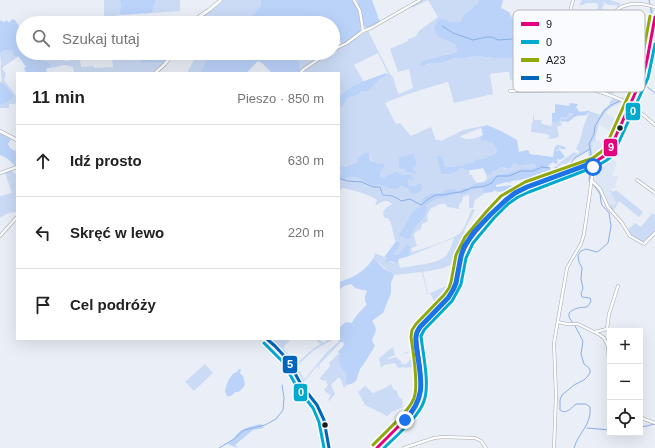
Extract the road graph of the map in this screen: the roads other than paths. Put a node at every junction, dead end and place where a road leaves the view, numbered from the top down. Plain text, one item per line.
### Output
1 (221, 0) edge
2 (354, 0) edge
3 (420, 0) edge
4 (573, 0) edge
5 (652, 6) edge
6 (570, 10) edge
7 (618, 10) edge
8 (200, 16) edge
9 (655, 17) edge
10 (654, 24) edge
11 (363, 31) junction
12 (651, 41) junction
13 (655, 42) edge
14 (340, 46) edge
15 (168, 60) edge
16 (317, 60) edge
17 (645, 67) edge
18 (156, 72) edge
19 (301, 72) edge
20 (510, 91) dead end
21 (513, 91) edge
22 (600, 92) edge
23 (636, 92) edge
24 (630, 105) junction
25 (655, 125) edge
26 (0, 131) edge
27 (16, 139) edge
28 (592, 164) junction
29 (16, 167) edge
30 (0, 173) edge
31 (637, 180) dead end
32 (591, 182) junction
33 (655, 193) edge
34 (16, 218) edge
35 (655, 233) edge
36 (0, 236) edge
37 (618, 286) dead end
38 (558, 322) junction
39 (595, 332) junction
40 (268, 340) edge
41 (609, 364) edge
42 (643, 418) edge
43 (654, 423) edge
44 (554, 446) edge
45 (330, 448) edge
46 (377, 448) edge
47 (404, 448) edge
48 (486, 448) edge
49 (551, 448) edge

1 - 8 street
2 - 11 street
3 - 11 street
4 - 6 street
5 - 7 street
9 - 10 main road
10 - 12 main road
11 - 14 street
12 - 13 street
12 - 17 main road
15 - 18 street
16 - 19 street
20 - 21 street
22 - 24 street
23 - 24 main road
24 - 25 street
24 - 28 main road
26 - 27 street
28 - 32 street
28 - 46 main road
29 - 30 street
31 - 33 street
32 - 35 street
32 - 38 street
34 - 36 street
37 - 39 street
38 - 39 street
38 - 44 street
39 - 41 street
40 - 45 street
42 - 43 street
44 - 49 street
47 - 48 street

